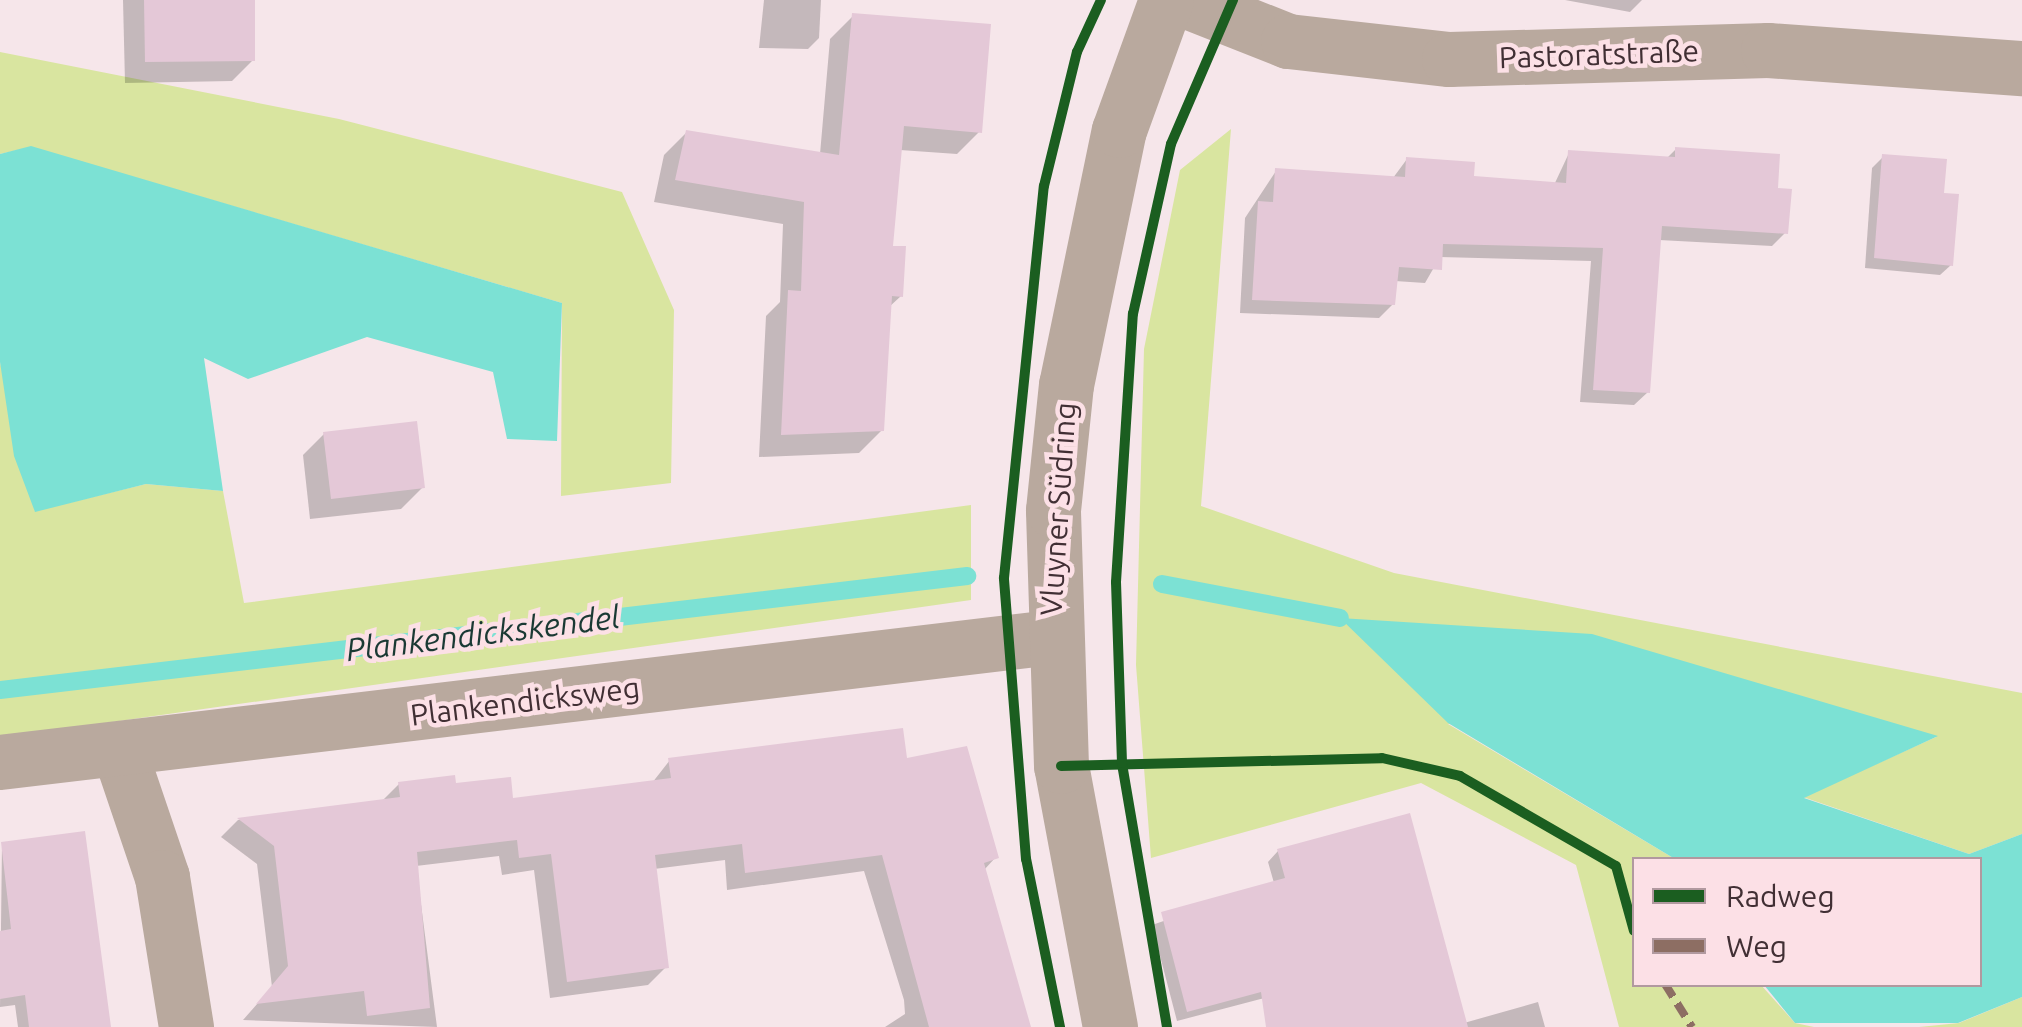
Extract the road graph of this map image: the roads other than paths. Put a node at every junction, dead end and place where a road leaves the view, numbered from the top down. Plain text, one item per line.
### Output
1 (1166, 0) edge
2 (1184, 0) edge
3 (2022, 68) edge
4 (1051, 637) junction
5 (119, 750) junction
6 (0, 762) edge
7 (186, 1027) edge
8 (1110, 1027) edge

1 - 4 street, Vluyner Südring
2 - 3 street, Pastoratstraße
4 - 5 street, Plankendicksweg
4 - 8 street, Vluyner Südring
5 - 6 street, Plankendicksweg
5 - 7 street

